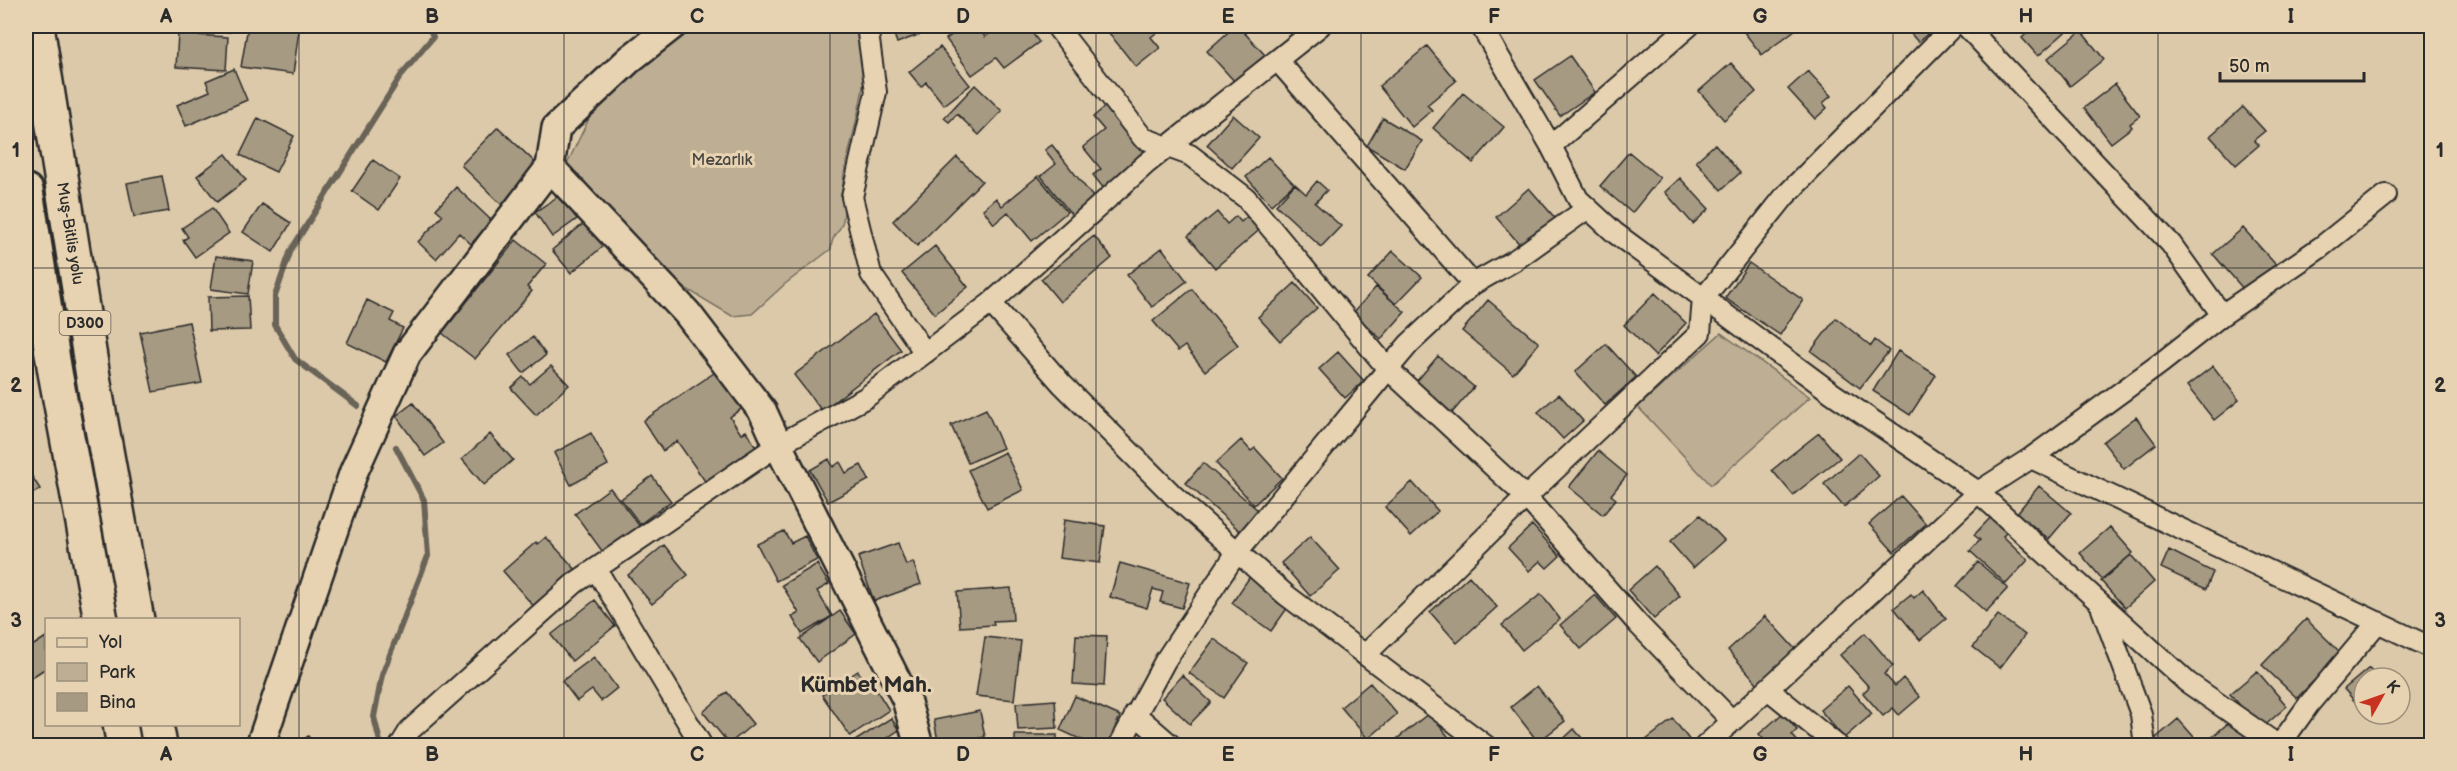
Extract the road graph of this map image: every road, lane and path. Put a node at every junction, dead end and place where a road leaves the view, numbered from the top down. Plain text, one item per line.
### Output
1 (37, 26) edge
2 (672, 26) edge
3 (867, 26) edge
4 (1056, 26) edge
5 (1320, 26) edge
6 (1481, 26) edge
7 (1689, 26) edge
8 (1953, 26) edge
9 (1965, 26) edge
10 (1278, 61) junction
11 (1551, 146) junction
12 (1168, 147) junction
13 (550, 166) junction
14 (26, 191) edge
15 (2386, 195) dead end
16 (1588, 208) junction
17 (32, 270) edge
18 (1473, 284) junction
19 (1703, 299) junction
20 (991, 303) junction
21 (2222, 315) junction
22 (925, 353) junction
23 (1388, 369) junction
24 (778, 445) junction
25 (2031, 458) junction
26 (1978, 492) junction
27 (1526, 497) junction
28 (1237, 552) junction
29 (596, 569) junction
30 (2101, 605) junction
31 (100, 618) edge
32 (137, 618) edge
33 (2378, 622) junction
34 (2432, 648) edge
35 (1365, 655) junction
36 (1768, 688) junction
37 (1134, 714) junction
38 (1732, 721) junction
39 (120, 726) edge
40 (156, 726) edge
41 (124, 746) edge
42 (160, 746) edge
43 (260, 746) edge
44 (400, 746) edge
45 (702, 746) edge
46 (919, 746) edge
47 (1119, 746) edge
48 (1172, 746) edge
49 (1486, 746) edge
50 (1705, 746) edge
51 (1838, 746) edge
52 (2145, 746) edge
53 (2279, 746) edge

1 - 32 highway, Muş-Bitlis yolu / D300
2 - 13 street
3 - 22 street
4 - 12 street
5 - 10 street
6 - 11 street
7 - 11 street
8 - 19 street
9 - 21 street
10 - 12 street
10 - 18 street
11 - 16 street
12 - 20 street
12 - 23 street
13 - 24 street
13 - 43 street
14 - 17 highway, D300
15 - 21 street
16 - 18 street
16 - 19 street
17 - 31 highway, D300
18 - 23 street
19 - 26 street
19 - 27 street
20 - 22 street
20 - 28 street
21 - 25 street
22 - 24 street
23 - 27 street
23 - 28 street
24 - 29 street
24 - 46 street
25 - 26 street
25 - 33 street
26 - 30 street
26 - 36 street
27 - 35 street
27 - 38 street
28 - 35 street
28 - 37 street
29 - 44 street
29 - 45 street
30 - 52 street
30 - 53 street
33 - 34 street
33 - 53 street
35 - 49 street
36 - 38 street
36 - 51 street
37 - 47 street
37 - 48 street
38 - 50 street
39 - 41 highway
40 - 42 highway

